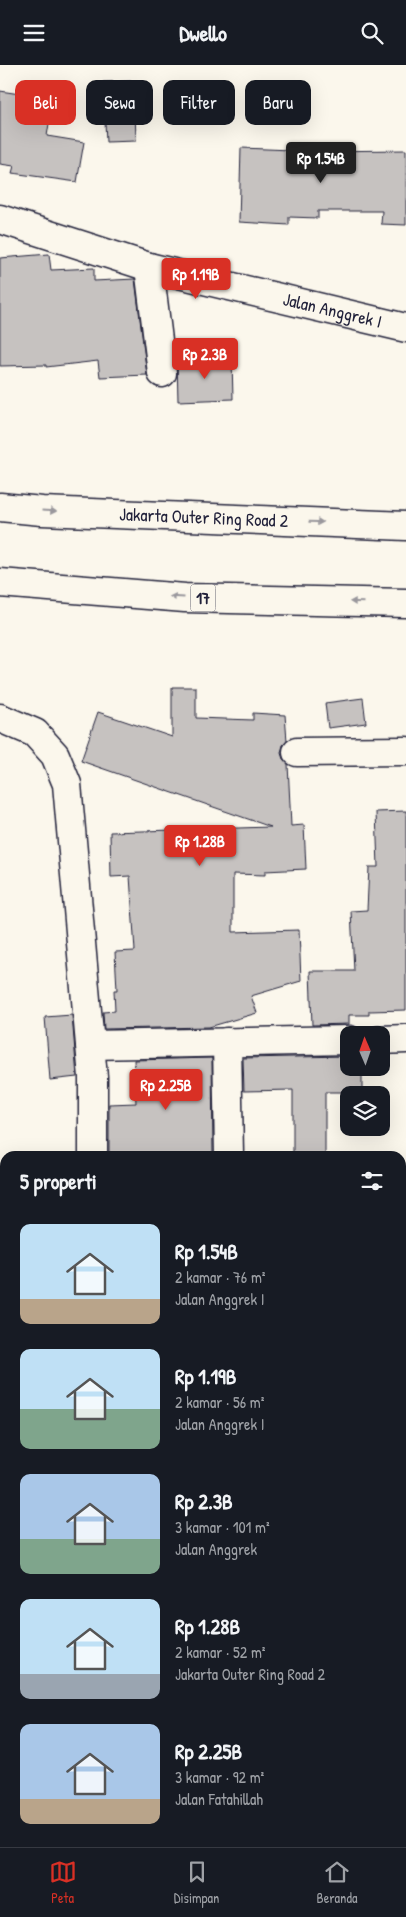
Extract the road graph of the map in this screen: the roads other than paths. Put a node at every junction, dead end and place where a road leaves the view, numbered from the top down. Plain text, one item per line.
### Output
1 (0, 219) edge
2 (149, 267) junction
3 (406, 328) edge
4 (162, 373) dead end
5 (0, 507) edge
6 (406, 526) edge
7 (0, 583) edge
8 (406, 603) edge
9 (0, 718) edge
10 (406, 751) edge
11 (297, 752) dead end
12 (406, 1039) edge
13 (340, 1040) edge
14 (390, 1040) edge
15 (228, 1042) junction
16 (90, 1045) junction
17 (93, 1151) edge
18 (230, 1151) edge

1 - 2 main road, Jalan Anggrek I
2 - 3 main road, Jalan Anggrek I
2 - 4 main road
5 -> 6 main road, Jakarta Outer Ring Road 2
8 -> 7 main road, 17
9 - 16 main road
10 - 11 main road
12 - 14 main road
13 - 15 main road
15 - 16 main road
15 - 18 main road
16 - 17 main road

